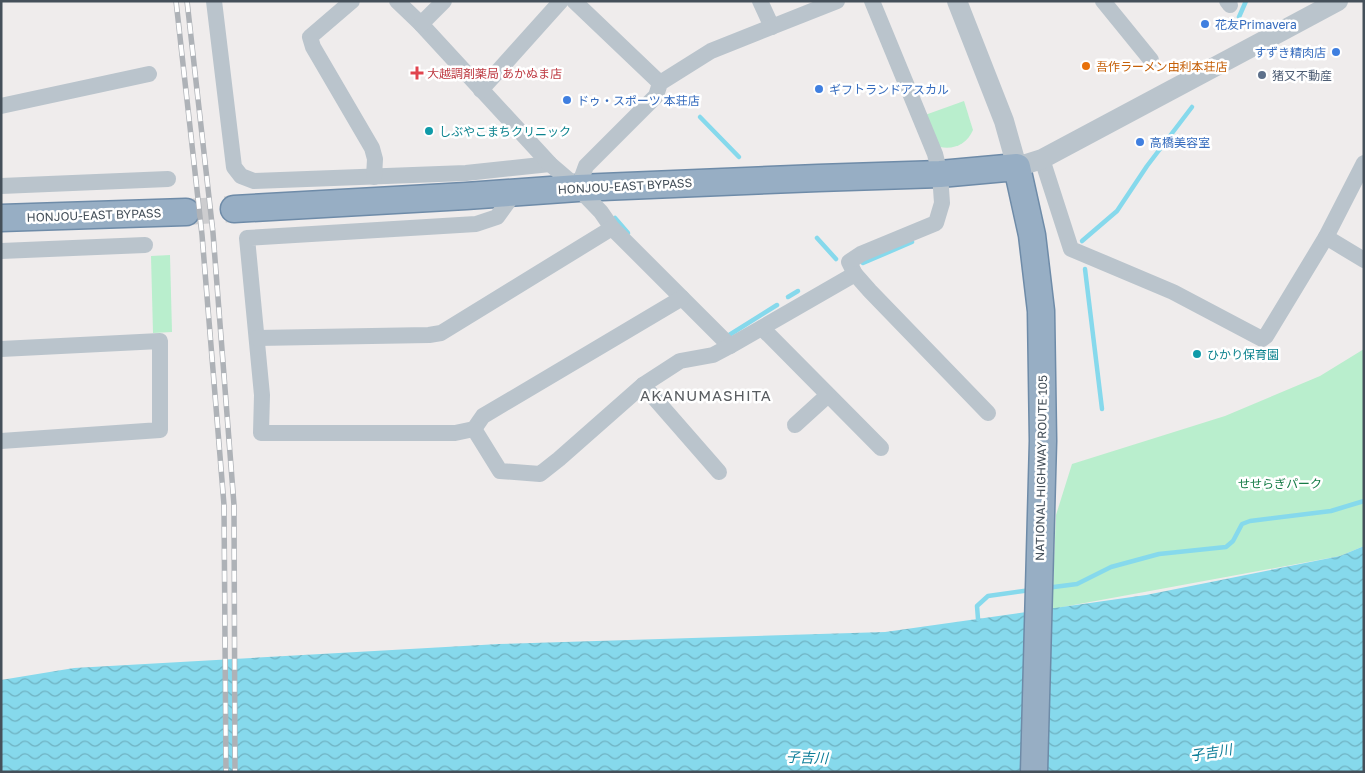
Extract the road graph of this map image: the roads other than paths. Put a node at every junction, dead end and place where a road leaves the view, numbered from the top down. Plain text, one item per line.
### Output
1 (214, 1) edge
2 (352, 1) edge
3 (397, 1) edge
4 (444, 1) edge
5 (562, 1) edge
6 (574, 1) edge
7 (760, 1) edge
8 (837, 1) edge
9 (872, 1) edge
10 (957, 1) edge
11 (1103, 1) edge
12 (1338, 1) edge
13 (421, 24) junction
14 (772, 27) junction
15 (1150, 60) dead end
16 (148, 74) dead end
17 (660, 83) junction
18 (481, 90) junction
19 (1, 106) edge
20 (1042, 159) junction
21 (1364, 163) edge
22 (550, 164) junction
23 (1017, 167) junction
24 (940, 174) junction
25 (374, 176) junction
26 (168, 178) dead end
27 (1, 186) edge
28 (578, 188) junction
29 (515, 192) junction
30 (234, 209) tunnel mouth
31 (186, 212) tunnel mouth
32 (1, 218) edge
33 (612, 228) junction
34 (1326, 237) junction
35 (145, 245) dead end
36 (1, 250) edge
37 (1364, 260) edge
38 (855, 274) junction
39 (682, 298) junction
40 (762, 328) junction
41 (257, 338) junction
42 (730, 346) junction
43 (1, 349) edge
44 (643, 385) junction
45 (828, 395) junction
46 (988, 413) dead end
47 (795, 425) dead end
48 (474, 429) junction
49 (1, 441) edge
50 (881, 448) dead end
51 (719, 472) dead end
52 (1034, 772) edge

1 - 25 street
2 - 25 street
3 - 13 street
4 - 13 street
5 - 18 street
6 - 17 street
7 - 14 street
8 - 14 street
9 - 24 street
10 - 23 street
11 - 15 street
12 - 20 street
13 - 18 street
14 - 17 street
16 - 19 street
17 - 28 street
18 - 22 street
20 - 23 street
20 - 34 street
21 - 34 street
22 - 25 street
22 - 28 street
23 - 24 highway, HONJOU-EAST BYPASS
23 - 52 highway, NATIONAL HIGHWAY ROUTE 105
24 - 28 highway, HONJOU-EAST BYPASS
24 - 38 street
26 - 27 street
28 - 29 highway, HONJOU-EAST BYPASS
28 - 33 street
29 - 30 highway, HONJOU-EAST BYPASS
29 - 41 street
31 - 32 highway, HONJOU-EAST BYPASS
33 - 39 street
33 - 41 street
34 - 37 street
35 - 36 street
38 - 40 street
38 - 46 street
39 - 42 street
39 - 48 street
40 - 42 street
40 - 45 street
41 - 48 street
42 - 44 street
43 - 49 street
44 - 48 street
44 - 51 street
45 - 47 street
45 - 50 street

